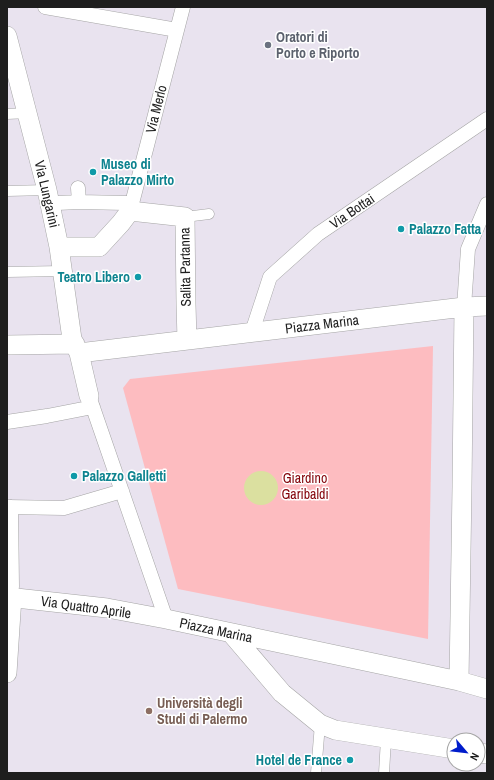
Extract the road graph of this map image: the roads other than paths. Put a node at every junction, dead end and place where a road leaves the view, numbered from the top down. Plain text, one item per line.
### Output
1 (45, 7) edge
2 (183, 7) edge
3 (177, 30) junction
4 (7, 36) edge
5 (28, 113) junction
6 (7, 114) edge
7 (487, 119) edge
8 (78, 188) dead end
9 (7, 192) edge
10 (52, 196) junction
11 (79, 202) junction
12 (487, 204) edge
13 (128, 207) junction
14 (209, 214) dead end
15 (185, 217) junction
16 (59, 247) junction
17 (62, 271) junction
18 (7, 272) edge
19 (487, 306) edge
20 (464, 307) junction
21 (252, 332) junction
22 (187, 340) junction
23 (7, 345) edge
24 (77, 348) junction
25 (91, 402) junction
26 (7, 422) edge
27 (122, 491) junction
28 (9, 507) edge
29 (10, 594) edge
30 (166, 619) junction
31 (231, 633) junction
32 (7, 673) edge
33 (459, 681) junction
34 (487, 689) edge
35 (320, 724) junction
36 (386, 739) junction
37 (446, 748) edge
38 (316, 773) edge
39 (384, 773) edge

1 - 3 street
2 - 3 street, Via Merlo
3 - 13 street, Via Merlo
4 - 5 street, Via Lungarini
5 - 6 lane
5 - 10 street, Via Lungarini
7 - 21 street, Via Bottai
8 - 11 street
9 - 10 lane
10 - 11 street
10 - 16 street, Via Lungarini
11 - 13 street
12 - 20 street
13 - 15 street, Salita Partanna
13 - 16 street
14 - 15 lane
15 - 22 street, Salita Partanna
16 - 17 street, Via Lungarini
17 - 18 lane
17 - 24 street, Via Lungarini
19 - 20 street, Piazza Marina
20 - 21 street, Piazza Marina
20 - 33 street
21 - 22 street, Piazza Marina
22 - 24 street, Piazza Marina
23 - 24 street
24 - 25 street, Piazza Marina
25 - 26 street
25 - 27 street, Piazza Marina
27 - 28 street
27 - 30 street, Piazza Marina
28 - 29 street
29 - 30 street, Via Quattro Aprile
29 - 32 street
30 - 31 street, Piazza Marina
31 - 33 street, Piazza Marina
31 - 35 street
33 - 34 street, Piazza Marina
35 - 36 street
35 - 38 lane
36 - 37 street
36 - 39 lane

